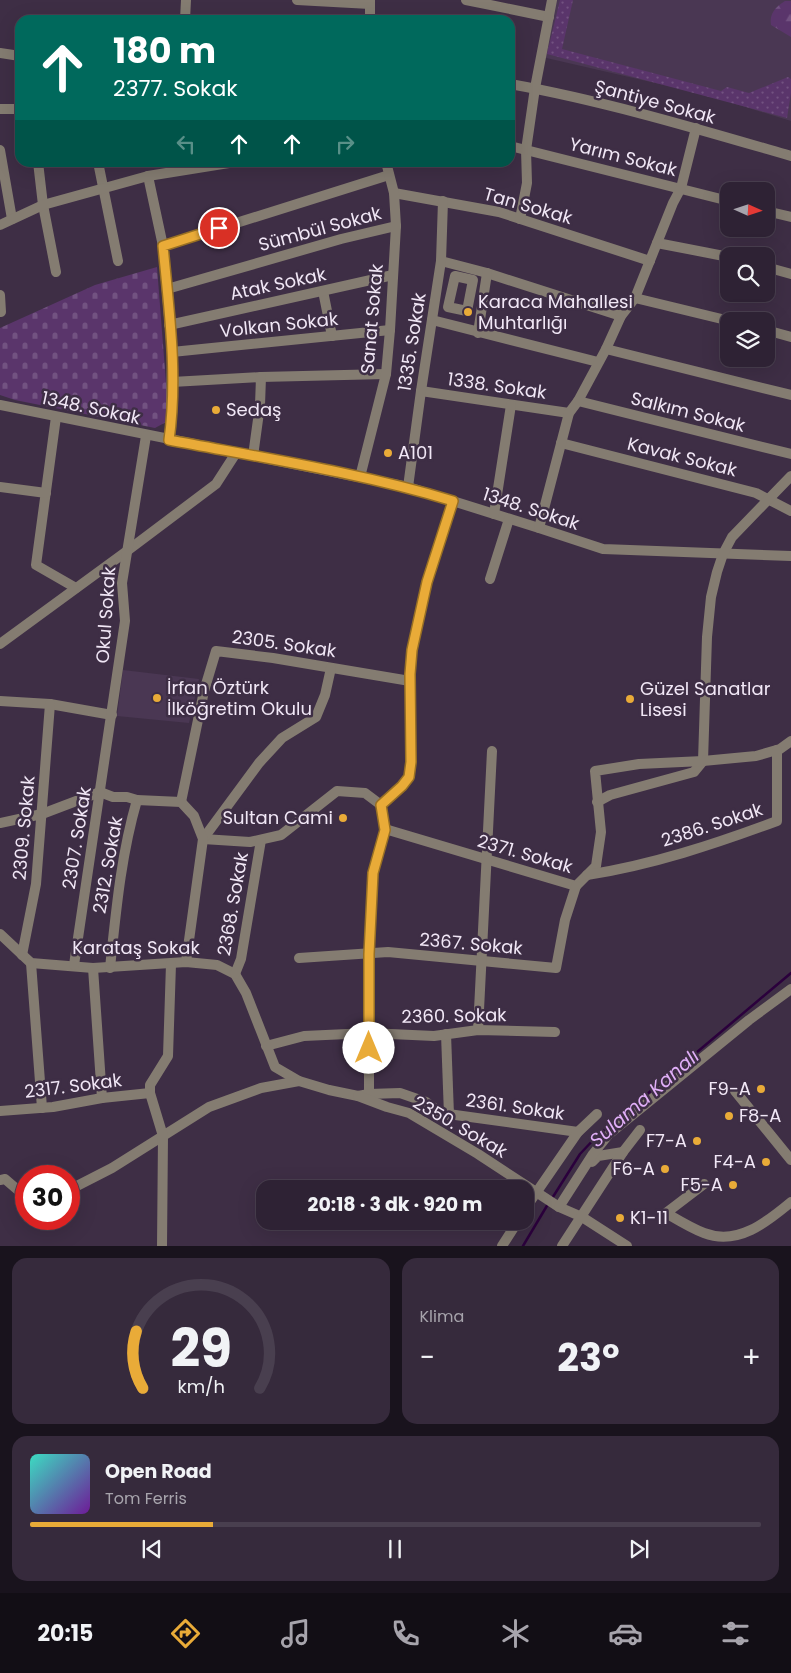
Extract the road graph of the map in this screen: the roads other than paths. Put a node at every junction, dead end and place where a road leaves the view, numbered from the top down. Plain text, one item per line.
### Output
1 (186, 0) edge
2 (297, 0) edge
3 (466, 0) edge
4 (552, 0) edge
5 (370, 2) edge
6 (184, 15) edge
7 (370, 15) edge
8 (549, 16) junction
9 (0, 53) edge
10 (15, 55) edge
11 (515, 85) edge
12 (535, 88) junction
13 (0, 108) edge
14 (15, 109) edge
15 (696, 128) junction
16 (515, 147) edge
17 (0, 150) edge
18 (526, 150) junction
19 (791, 156) edge
20 (39, 167) edge
21 (99, 167) edge
22 (170, 167) edge
23 (387, 167) edge
24 (389, 175) junction
25 (148, 176) junction
26 (681, 188) junction
27 (102, 189) junction
28 (394, 193) junction
29 (720, 199) edge
30 (443, 201) junction
31 (43, 205) junction
32 (775, 213) edge
33 (791, 217) edge
34 (12, 219) junction
35 (520, 219) junction
36 (0, 225) edge
37 (396, 226) junction
38 (657, 243) junction
39 (163, 246) junction
40 (720, 255) edge
41 (441, 261) junction
42 (650, 261) junction
43 (118, 262) dead end
44 (775, 270) edge
45 (56, 272) dead end
46 (487, 272) junction
47 (466, 273) junction
48 (791, 274) edge
49 (393, 275) junction
50 (437, 288) junction
51 (166, 289) junction
52 (322, 291) junction
53 (452, 292) junction
54 (0, 294) edge
55 (470, 297) junction
56 (636, 298) junction
57 (483, 301) junction
58 (458, 309) junction
59 (1, 312) edge
60 (621, 316) junction
61 (720, 319) edge
62 (432, 320) junction
63 (170, 325) junction
64 (455, 326) junction
65 (390, 330) junction
66 (775, 332) edge
67 (478, 333) junction
68 (332, 336) junction
69 (791, 336) edge
70 (606, 349) junction
71 (172, 352) junction
72 (598, 362) junction
73 (386, 374) junction
74 (261, 377) junction
75 (172, 382) junction
76 (420, 391) junction
77 (791, 395) edge
78 (578, 401) junction
79 (0, 405) edge
80 (511, 405) junction
81 (569, 413) junction
82 (56, 417) junction
83 (146, 436) junction
84 (169, 440) junction
85 (561, 443) junction
86 (236, 453) junction
87 (791, 454) edge
88 (253, 456) junction
89 (791, 476) edge
90 (360, 477) junction
91 (0, 487) edge
92 (408, 487) junction
93 (46, 493) junction
94 (768, 499) junction
95 (453, 501) junction
96 (791, 511) edge
97 (494, 514) junction
98 (509, 519) junction
99 (539, 528) junction
100 (127, 551) junction
101 (723, 554) junction
102 (791, 556) edge
103 (490, 579) dead end
104 (76, 588) junction
105 (0, 644) edge
106 (331, 668) junction
107 (410, 681) junction
108 (0, 701) edge
109 (50, 704) junction
110 (112, 715) junction
111 (791, 741) edge
112 (777, 750) junction
113 (492, 752) dead end
114 (703, 761) junction
115 (100, 792) junction
116 (137, 800) junction
117 (181, 802) junction
118 (598, 802) junction
119 (381, 805) junction
120 (42, 814) junction
121 (0, 823) edge
122 (385, 830) junction
123 (203, 839) junction
124 (261, 840) junction
125 (488, 861) junction
126 (587, 875) junction
127 (576, 886) junction
128 (0, 934) edge
129 (369, 954) junction
130 (22, 955) junction
131 (299, 958) dead end
132 (482, 961) junction
133 (186, 962) junction
134 (31, 963) junction
135 (171, 964) junction
136 (74, 966) junction
137 (93, 968) junction
138 (110, 968) junction
139 (236, 974) junction
140 (791, 990) edge
141 (478, 1030) junction
142 (555, 1032) dead end
143 (369, 1033) junction
144 (446, 1034) junction
145 (266, 1046) junction
146 (299, 1081) junction
147 (735, 1091) dead end
148 (150, 1093) junction
149 (369, 1094) junction
150 (358, 1096) junction
151 (102, 1098) junction
152 (42, 1108) junction
153 (0, 1111) edge
154 (597, 1114) dead end
155 (449, 1115) junction
156 (640, 1130) dead end
157 (578, 1132) junction
158 (163, 1136) junction
159 (623, 1152) junction
160 (791, 1160) edge
161 (0, 1180) edge
162 (80, 1184) edge
163 (704, 1184) dead end
164 (15, 1188) edge
165 (538, 1193) junction
166 (534, 1198) edge
167 (791, 1202) edge
168 (559, 1207) junction
169 (582, 1217) junction
170 (512, 1230) edge
171 (162, 1246) edge
172 (502, 1246) edge
173 (562, 1246) edge
174 (627, 1246) edge

1 - 6 street
2 - 5 street
3 - 8 street
4 - 8 street
5 - 7 street
8 - 12 street
9 - 10 street
11 - 12 street, Şantiye Sokak
12 - 15 street, Şantiye Sokak
12 - 18 street
13 - 14 street
15 - 19 street, Şantiye Sokak
15 - 26 street
16 - 18 street, Yarım Sokak
17 - 34 street
18 - 26 street, Yarım Sokak
18 - 35 street
20 - 31 street
21 - 27 street
22 - 25 street
23 - 24 street, Sanat Sokak
24 - 28 street, Sanat Sokak
24 - 39 street
25 - 27 street
25 - 39 street
26 - 29 street, Yarım Sokak
26 - 38 street
27 - 31 street
27 - 43 street
28 - 30 street, Tan Sokak
28 - 37 street, Sanat Sokak
30 - 35 street, Tan Sokak
30 - 41 street, 1335. Sokak
31 - 34 street
31 - 45 street
32 - 33 street
34 - 36 street
35 - 42 street, Tan Sokak
37 - 49 street, Sanat Sokak
37 - 51 street, Sümbül Sokak
38 - 40 street
38 - 42 street
39 - 51 street
41 - 47 street
41 - 50 street, 1335. Sokak
42 - 56 street
44 - 48 street
46 - 47 street
46 - 57 street
46 - 60 street
47 - 53 street
47 - 55 street
49 - 52 street, Atak Sokak
49 - 65 street, Sanat Sokak
50 - 53 street
50 - 62 street, 1335. Sokak
51 - 63 street
52 - 63 street, Atak Sokak
52 - 68 street
53 - 58 street
54 - 59 street
55 - 57 street
55 - 58 street
56 - 60 street
56 - 61 street
57 - 67 street
58 - 64 street
60 - 70 street
62 - 64 street
62 - 76 street, 1335. Sokak
63 - 71 street
64 - 67 street
65 - 68 street, Volkan Sokak
65 - 73 street, Sanat Sokak
66 - 69 street
67 - 72 street
68 - 71 street, Volkan Sokak
70 - 72 street
70 - 77 street
71 - 75 street
72 - 78 street
73 - 74 street
73 - 90 street, Sanat Sokak
74 - 75 street
74 - 88 street
75 - 84 street
76 - 80 street, 1338. Sokak
76 - 92 street, 1335. Sokak
78 - 81 street
78 - 87 street, Salkım Sokak
79 - 82 street, 1348. Sokak
80 - 81 street, 1338. Sokak
80 - 97 street
81 - 85 street
82 - 83 street, 1348. Sokak
82 - 93 street
83 - 84 street, 1348. Sokak
83 - 100 street, Okul Sokak
84 - 86 street, 1348. Sokak
85 - 94 street, Kavak Sokak
85 - 99 street
86 - 88 street, 1348. Sokak
86 - 100 street
88 - 90 street, 1348. Sokak
89 - 94 street
90 - 92 street, 1348. Sokak
91 - 93 street
92 - 95 street, 1348. Sokak
93 - 104 street
94 - 96 street, Kavak Sokak
94 - 101 street
95 - 97 street, 1348. Sokak
95 - 107 street
97 - 98 street, 1348. Sokak
98 - 99 street, 1348. Sokak
98 - 103 street
99 - 101 street, 1348. Sokak
100 - 104 street
100 - 110 street, Okul Sokak
101 - 102 street, 1348. Sokak
101 - 114 street
104 - 105 street
106 - 107 street, 2305. Sokak
106 - 117 street, 2305. Sokak
106 - 123 street
107 - 119 street
108 - 109 street
109 - 110 street
109 - 120 street, 2309. Sokak
110 - 115 street, 2307. Sokak
111 - 112 street, 2371. Sokak
112 - 114 street, 2371. Sokak
112 - 126 street, 2386. Sokak
113 - 125 street
114 - 118 street
114 - 118 street, 2371. Sokak
115 - 116 street
115 - 120 street
115 - 136 street, 2307. Sokak
116 - 117 street, 2312. Sokak
116 - 138 street, 2312. Sokak
117 - 123 street
118 - 126 street, 2371. Sokak
119 - 122 street
119 - 124 street
120 - 121 street
120 - 130 street, 2309. Sokak
122 - 125 street, 2371. Sokak
122 - 129 street
123 - 124 street
123 - 133 street
124 - 139 street, 2368. Sokak
125 - 127 street, 2371. Sokak
125 - 132 street
126 - 127 street, 2371. Sokak
127 - 132 street, 2367. Sokak
128 - 130 street
129 - 131 street, 2367. Sokak
129 - 132 street, 2367. Sokak
129 - 143 street
130 - 134 street
132 - 141 street
133 - 135 street, Karataş Sokak
133 - 139 street, Karataş Sokak
134 - 136 street, Karataş Sokak
134 - 152 street
135 - 138 street, Karataş Sokak
135 - 148 street
136 - 137 street, Karataş Sokak
137 - 138 street, Karataş Sokak
137 - 151 street
139 - 145 street
140 - 168 street
141 - 142 street, 2360. Sokak
141 - 144 street, 2360. Sokak
143 - 144 street, 2360. Sokak
143 - 145 street, 2360. Sokak
143 - 149 street
144 - 155 street
145 - 146 street
146 - 150 street
146 - 158 street
147 - 160 street
148 - 151 street, 2317. Sokak
148 - 158 street
149 - 150 street
149 - 155 street
150 - 165 street, 2350. Sokak
151 - 152 street, 2317. Sokak
152 - 153 street, 2317. Sokak
154 - 157 street
155 - 157 street, 2361. Sokak
156 - 159 street
157 - 165 street
158 - 162 street
158 - 171 street
159 - 168 street
159 - 169 street
161 - 164 street
163 - 167 street
165 - 166 street
165 - 168 street, 2350. Sokak
168 - 169 street, 2350. Sokak
169 - 173 street
169 - 174 street, 2350. Sokak
170 - 172 street

